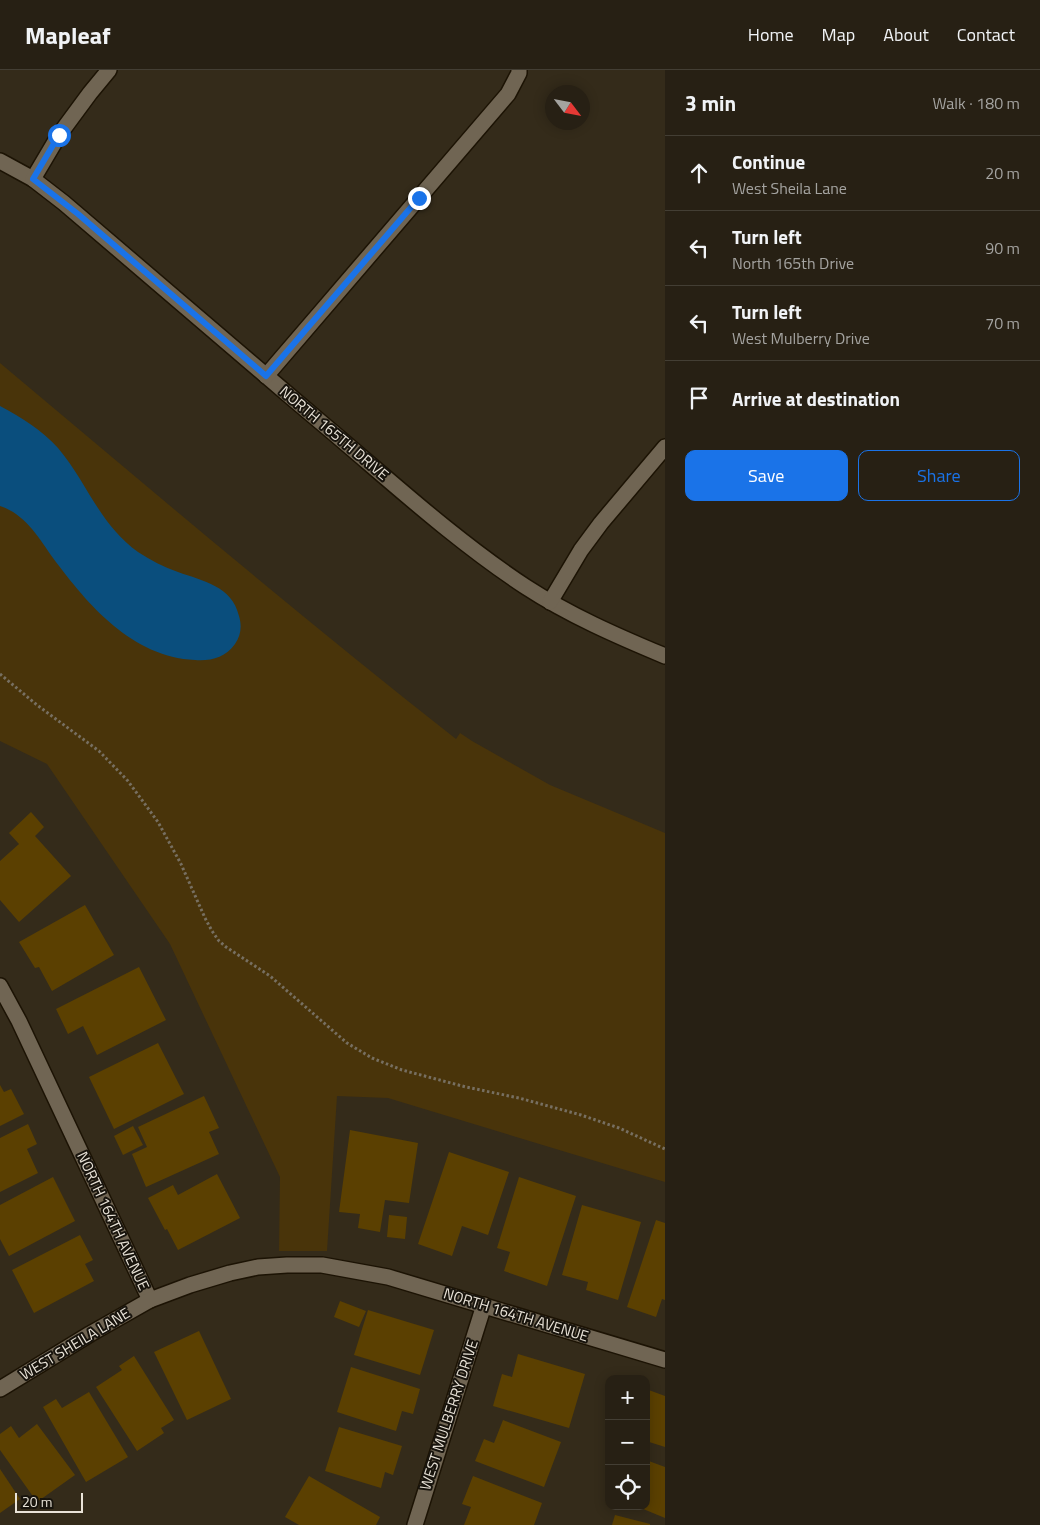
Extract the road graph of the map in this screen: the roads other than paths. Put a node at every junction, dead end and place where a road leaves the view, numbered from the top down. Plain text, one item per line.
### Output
1 (109, 70) edge
2 (519, 72) edge
3 (0, 161) edge
4 (33, 179) junction
5 (266, 376) junction
6 (665, 447) edge
7 (550, 602) junction
8 (665, 656) edge
9 (0, 986) edge
10 (150, 1300) junction
11 (484, 1305) junction
12 (665, 1360) edge
13 (0, 1389) edge
14 (414, 1525) edge

1 - 4 street
2 - 5 street
3 - 4 street, NORTH 165TH DRIVE
4 - 5 street, NORTH 165TH DRIVE
5 - 7 street, NORTH 165TH DRIVE
6 - 7 street
7 - 8 street, NORTH 165TH DRIVE
9 - 10 street, NORTH 164TH AVENUE
10 - 11 street, NORTH 164TH AVENUE
10 - 13 street, WEST SHEILA LANE
11 - 12 street, NORTH 164TH AVENUE
11 - 14 street, WEST MULBERRY DRIVE

